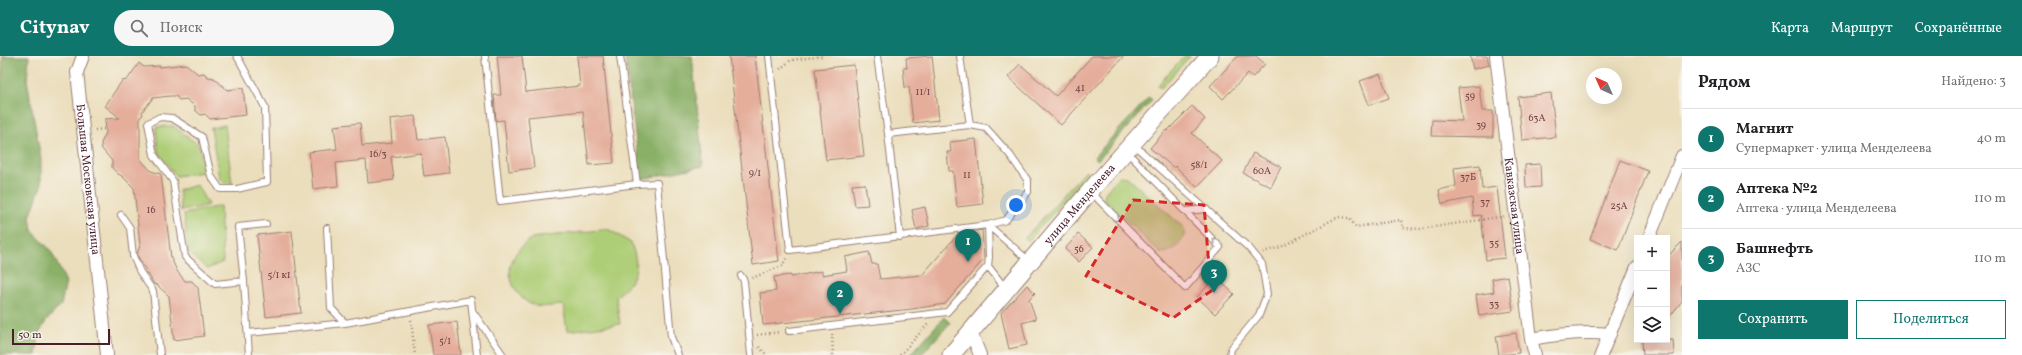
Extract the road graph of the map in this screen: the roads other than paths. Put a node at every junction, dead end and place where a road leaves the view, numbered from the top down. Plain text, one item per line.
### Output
1 (83, 56) edge
2 (237, 56) edge
3 (485, 56) edge
4 (620, 56) edge
5 (769, 56) edge
6 (877, 56) edge
7 (960, 56) edge
8 (1210, 56) edge
9 (1496, 56) edge
10 (970, 125) junction
11 (888, 134) junction
12 (1129, 147) junction
13 (1682, 156) edge
14 (637, 184) junction
15 (1090, 191) junction
16 (1206, 209) junction
17 (1186, 211) junction
18 (121, 214) dead end
19 (266, 224) dead end
20 (988, 225) junction
21 (327, 228) dead end
22 (1650, 235) edge
23 (900, 237) junction
24 (1030, 262) junction
25 (988, 266) junction
26 (1635, 271) edge
27 (742, 279) road end
28 (244, 281) junction
29 (1006, 290) junction
30 (472, 311) junction
31 (345, 323) junction
32 (789, 331) road end
33 (971, 332) junction
34 (248, 333) junction
35 (1610, 334) junction
36 (1531, 339) junction
37 (107, 355) edge
38 (160, 355) edge
39 (249, 355) edge
40 (477, 355) edge
41 (504, 355) edge
42 (678, 355) edge
43 (751, 355) edge
44 (951, 355) edge
45 (980, 355) edge
46 (1230, 355) edge
47 (1535, 355) edge
48 (1601, 355) edge

1 - 37 street, Большая Московская улица
2 - 28 lane
3 - 14 lane
4 - 14 lane
5 - 23 lane
6 - 11 lane
7 - 10 lane
8 - 12 main road, улица Менделеева
9 - 36 street, Кавказская улица
10 - 11 lane
10 - 20 lane
11 - 23 lane
12 - 15 main road, улица Менделеева
12 - 16 lane
12 - 17 lane
13 - 22 street
14 - 42 lane
15 -> 17 lane
15 - 24 main road, улица Менделеева
16 - 17 lane
16 - 46 lane
18 - 38 lane
19 - 28 lane
20 - 23 lane
20 - 24 lane
20 - 25 lane
21 - 31 lane
24 - 29 main road, улица Менделеева
25 - 29 lane
25 - 32 lane
26 - 35 street
27 - 43 lane
28 - 34 lane
29 - 33 main road, улица Менделеева
30 - 31 lane
30 - 40 lane
30 - 41 lane
31 - 34 lane
33 - 44 main road, улица Менделеева
33 - 45 street
34 - 39 lane
35 - 36 street
35 - 48 street
36 - 47 street, Кавказская улица

